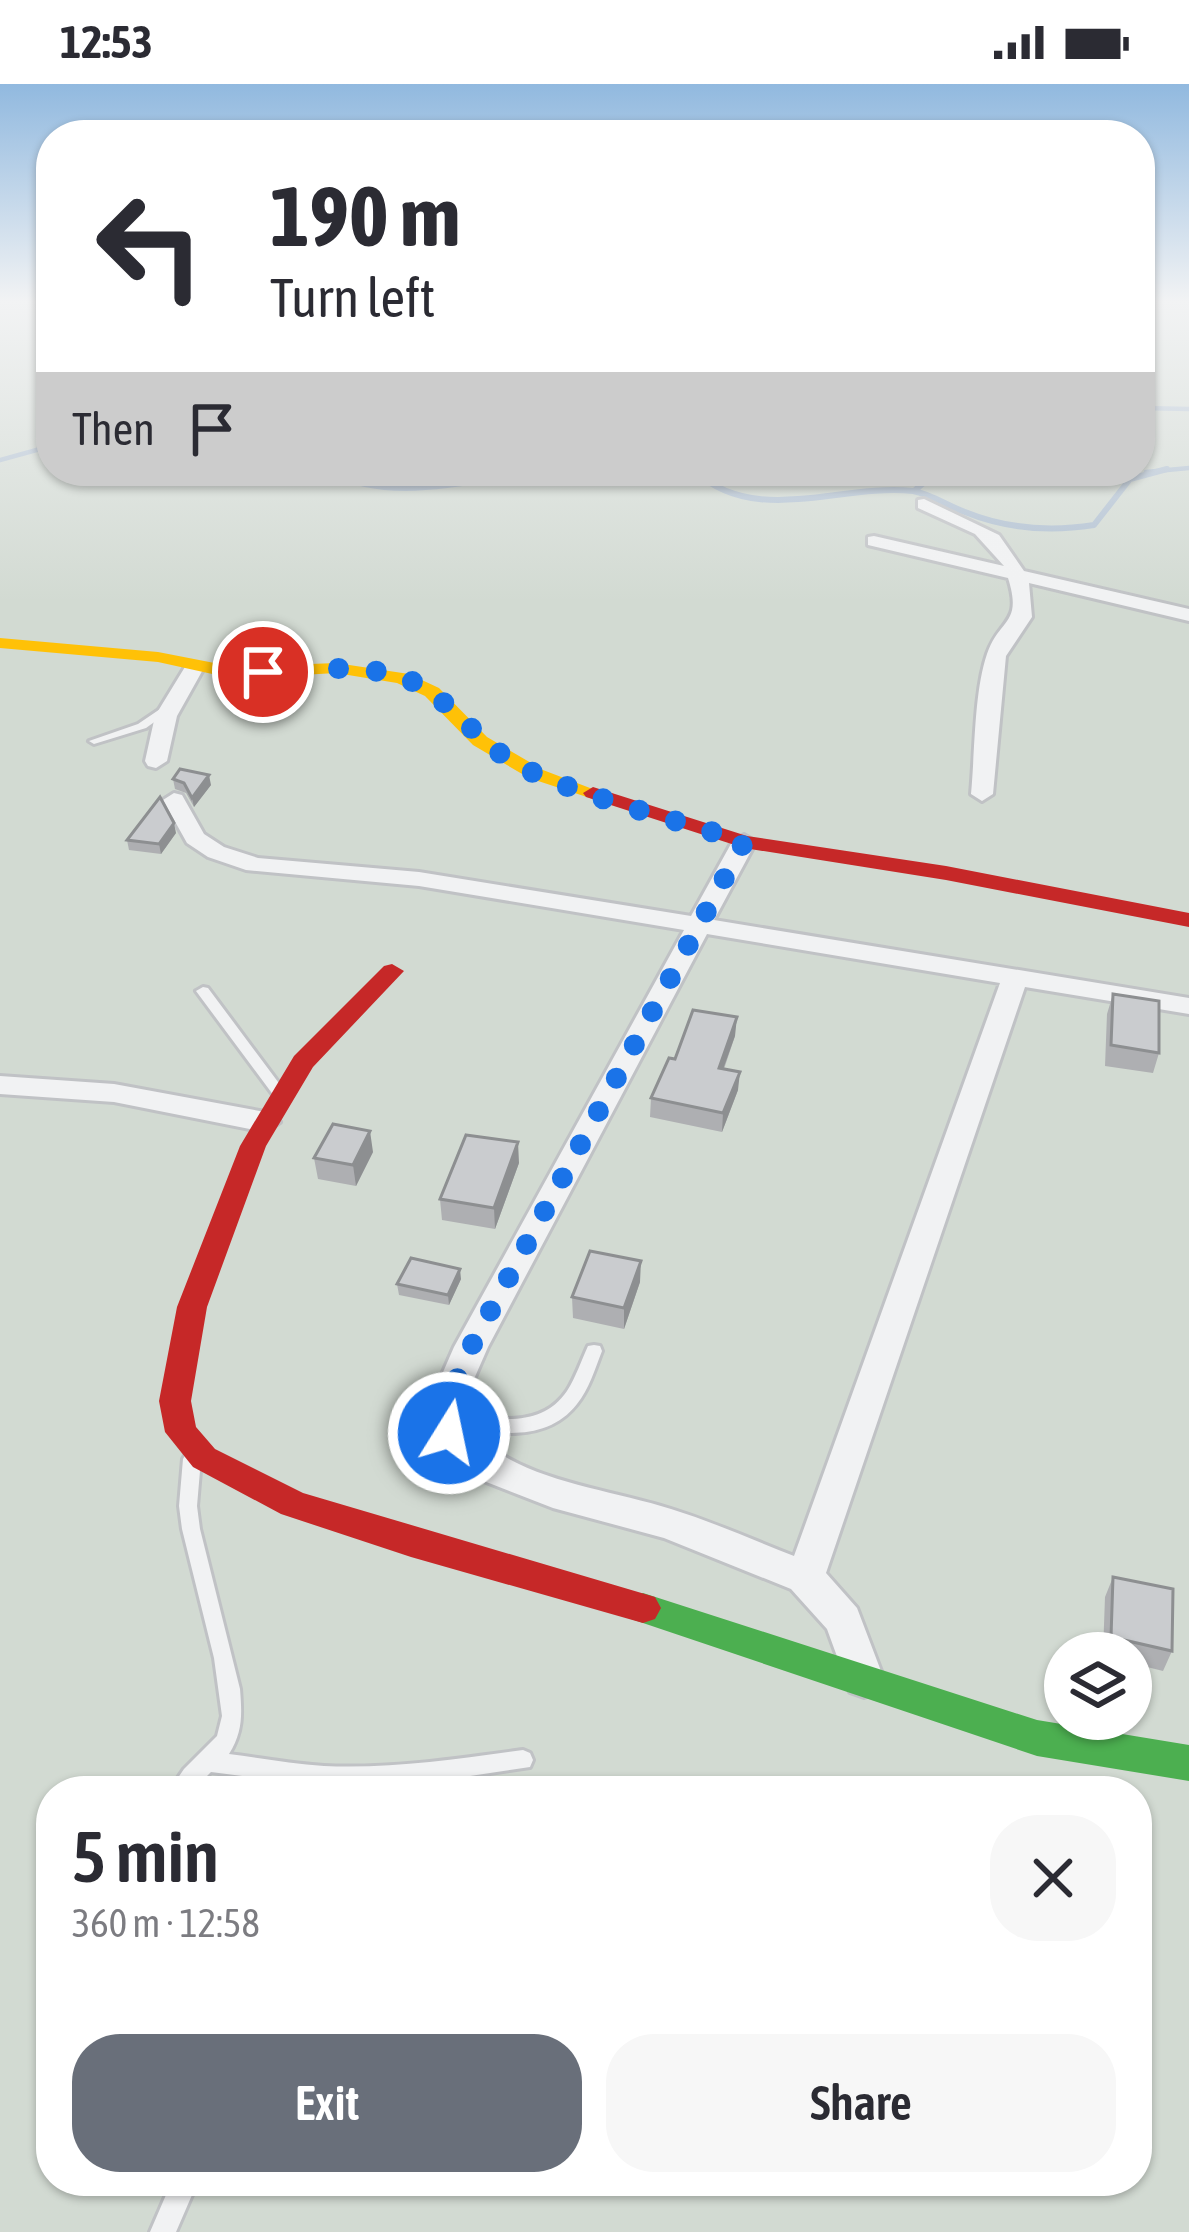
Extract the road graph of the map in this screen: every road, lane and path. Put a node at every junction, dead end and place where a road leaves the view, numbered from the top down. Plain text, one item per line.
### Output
1 (924, 504) dead end
2 (874, 541) dead end
3 (1017, 576) junction
4 (1189, 615) edge
5 (0, 643) edge
6 (195, 666) junction
7 (174, 705) junction
8 (94, 741) dead end
9 (155, 761) dead end
10 (982, 794) dead end
11 (174, 800) dead end
12 (744, 842) junction
13 (1189, 920) edge
14 (700, 924) junction
15 (392, 971) dead end
16 (1015, 977) junction
17 (202, 991) dead end
18 (1189, 1006) edge
19 (0, 1085) edge
20 (281, 1095) junction
21 (265, 1122) junction
22 (594, 1351) dead end
23 (449, 1418) junction
24 (193, 1453) junction
25 (806, 1577) junction
26 (864, 1679) junction
27 (524, 1760) dead end
28 (204, 1761) junction
29 (1189, 1763) edge
30 (192, 1776) edge
31 (324, 1776) edge
32 (358, 1776) edge
33 (179, 2196) edge
34 (163, 2232) edge

1 - 3 street
2 - 3 street
3 - 4 street
3 - 10 street
5 - 6 street
6 - 7 street
6 - 12 street
7 - 8 lane
7 - 9 street
11 - 14 street
12 - 13 street
12 - 14 street
14 - 16 street
14 - 23 street
15 - 20 street
16 - 18 street
16 - 25 street
17 - 20 lane
19 - 21 street
20 - 21 street
21 - 24 street
22 - 23 lane
23 - 25 street
24 - 26 street
24 - 28 lane
25 - 26 street
26 - 29 street
27 - 32 lane
28 - 30 lane
28 - 31 lane
33 - 34 lane

